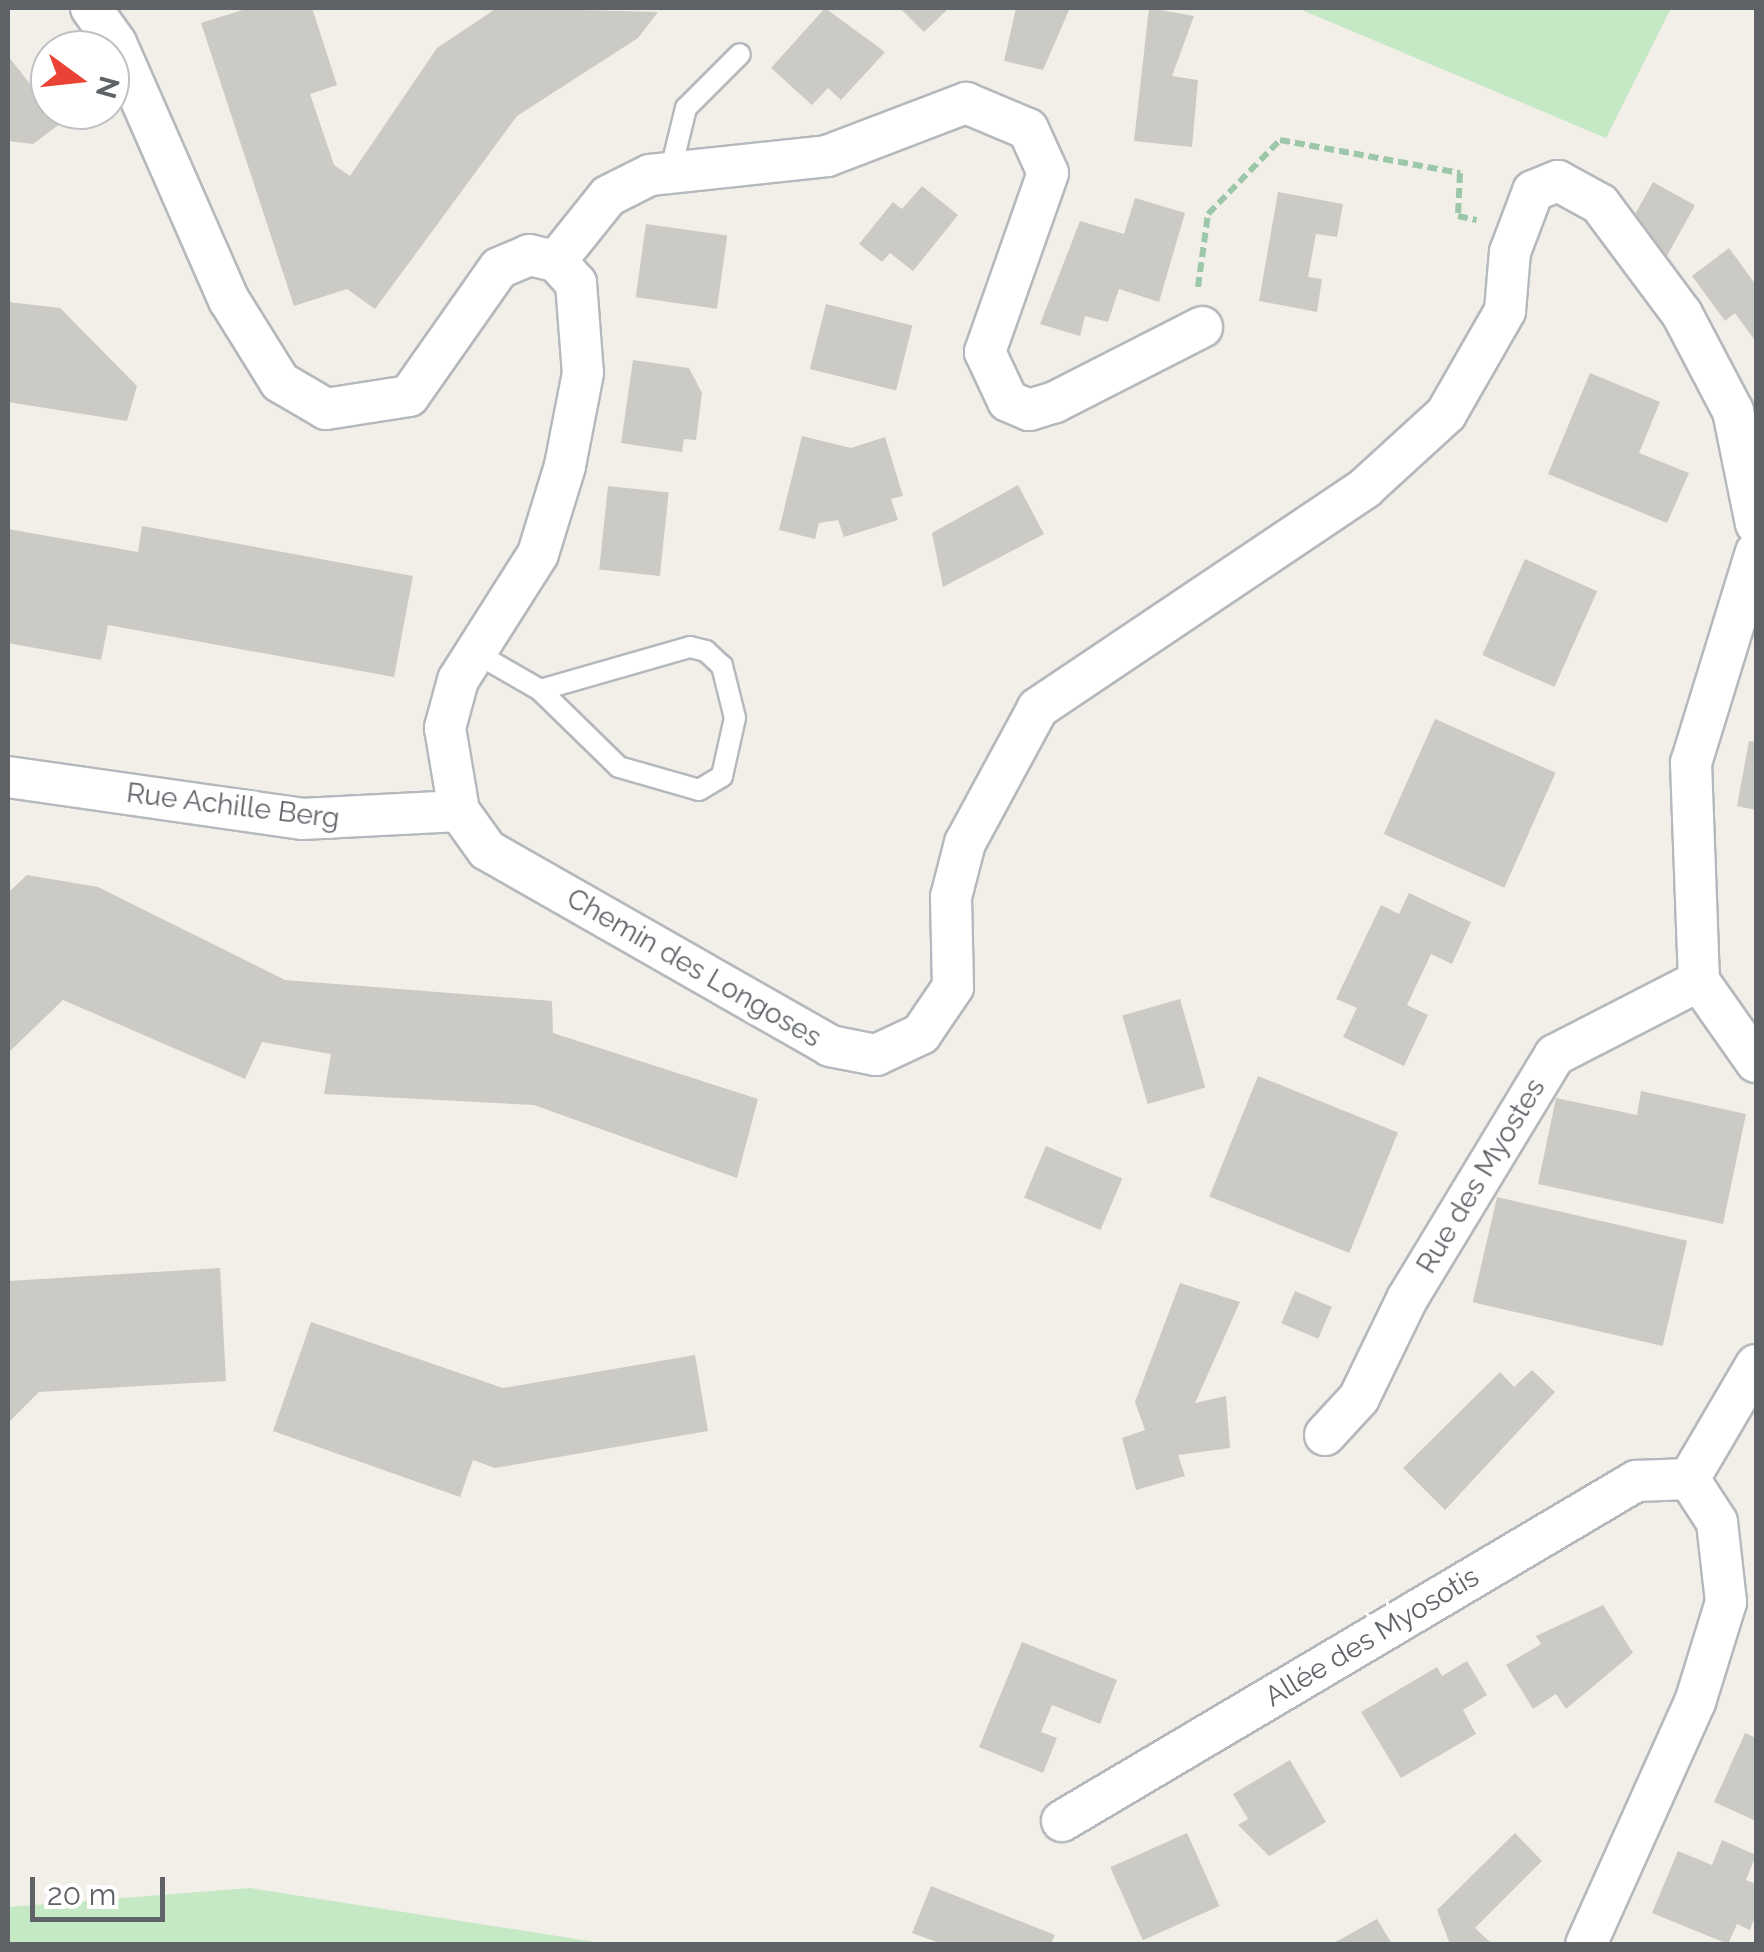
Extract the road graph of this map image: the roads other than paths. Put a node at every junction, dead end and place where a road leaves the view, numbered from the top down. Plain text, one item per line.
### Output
1 (91, 8) edge
2 (740, 54) dead end
3 (671, 168) junction
4 (556, 261) junction
5 (1198, 329) road end
6 (1756, 524) edge
7 (1756, 552) edge
8 (476, 653) junction
9 (540, 690) junction
10 (8, 778) edge
11 (459, 811) junction
12 (1699, 981) junction
13 (1756, 1062) edge
14 (1756, 1365) edge
15 (1325, 1436) dead end
16 (1689, 1479) junction
17 (1062, 1821) dead end
18 (1586, 1944) edge

1 - 4 street
2 - 3 lane
3 - 4 street
3 - 5 street
4 - 8 street, Chemin des Longoses
6 - 11 street, Chemin des Longoses
7 - 12 street
8 - 9 lane
8 - 11 street, Chemin des Longoses
9 - 9 lane
10 - 11 street, Rue Achille Berg
12 - 13 street
12 - 15 street, Rue des Myostes
14 - 16 street
16 - 17 street, Allée des Myosotis
16 - 18 street

